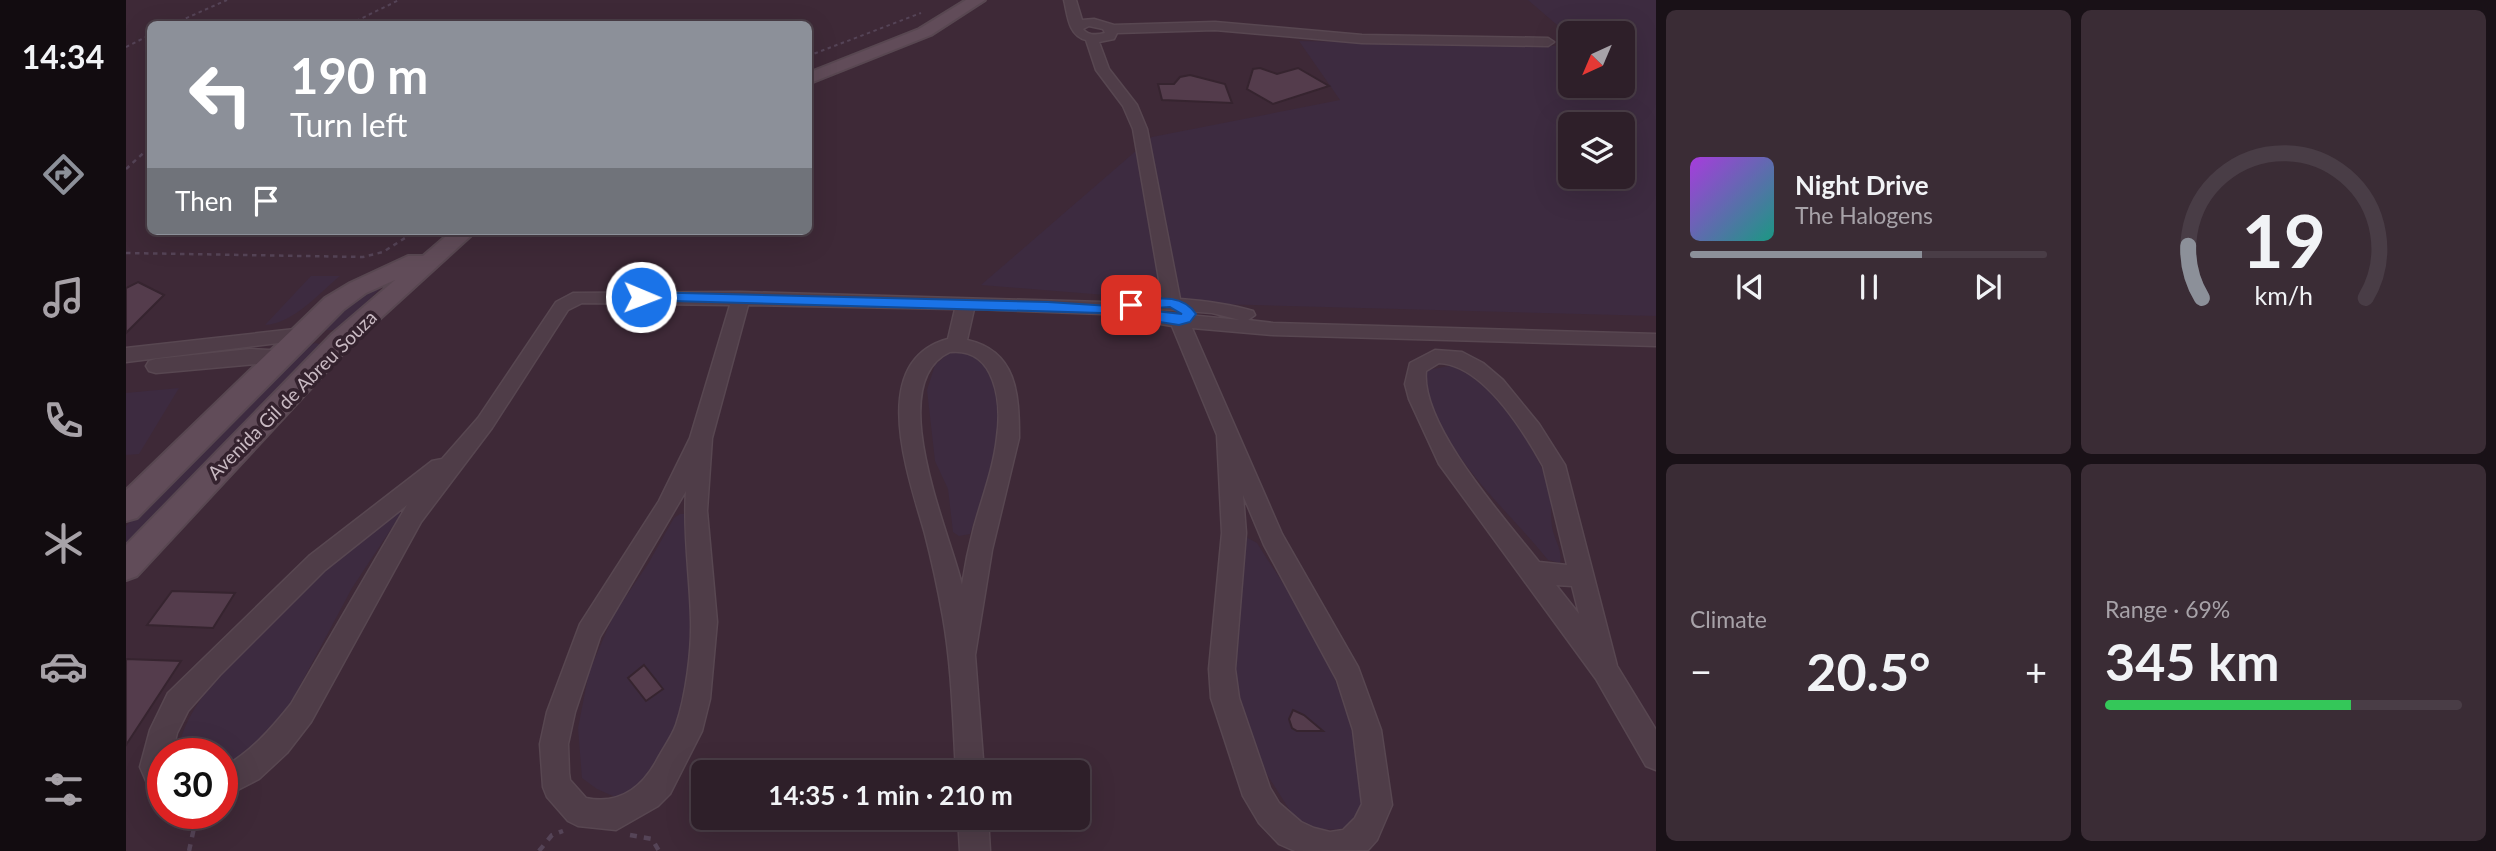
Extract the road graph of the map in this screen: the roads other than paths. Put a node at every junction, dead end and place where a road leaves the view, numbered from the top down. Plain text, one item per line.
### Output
1 (977, 0) edge
2 (1070, 0) edge
3 (1082, 0) edge
4 (1083, 24) junction
5 (1112, 29) junction
6 (1096, 38) junction
7 (1548, 42) dead end
8 (812, 77) edge
9 (458, 235) edge
10 (460, 235) edge
11 (741, 298) junction
12 (966, 303) junction
13 (1175, 311) junction
14 (1425, 334) junction
15 (341, 340) junction
16 (1656, 340) edge
17 (292, 342) junction
18 (956, 344) junction
19 (126, 355) edge
20 (1439, 356) junction
21 (126, 369) edge
22 (1227, 437) junction
23 (701, 438) junction
24 (459, 453) junction
25 (389, 505) junction
26 (667, 508) junction
27 (126, 509) edge
28 (696, 511) junction
29 (413, 515) junction
30 (1234, 533) junction
31 (1272, 538) junction
32 (941, 549) junction
33 (980, 550) junction
34 (126, 566) edge
35 (1532, 572) junction
36 (1582, 577) junction
37 (962, 655) junction
38 (1605, 670) junction
39 (162, 738) edge
40 (1656, 756) edge
41 (969, 760) edge
42 (238, 775) edge
43 (974, 830) edge
44 (975, 851) edge

1 - 8 street
2 - 4 street
3 - 4 street
4 - 5 street
4 - 6 street
5 - 6 street
5 - 7 street
6 - 13 street
9 - 17 street, Avenida Gil de Abreu Souza
10 - 15 street, Avenida Gil de Abreu Souza
11 - 12 street
11 - 23 street
11 - 24 street
12 - 13 street
12 - 18 street
13 - 14 street
13 - 22 street
14 - 16 street
14 - 20 street
15 - 17 street
15 - 34 street, Avenida Gil de Abreu Souza
17 - 19 street
17 - 21 street
17 - 27 street, Avenida Gil de Abreu Souza
18 - 32 street
18 - 33 street
20 - 35 street
20 - 36 street
22 - 30 street
22 - 31 street
23 - 26 street
23 - 28 street
24 - 25 street
24 - 29 street
25 - 29 street
25 - 39 street
26 - 28 street
26 - 28 street
29 - 42 street
30 - 31 street
30 - 31 street
32 - 33 street
32 - 37 street
33 - 37 street
35 - 36 street
35 - 38 street
36 - 38 street
37 - 41 street
38 - 40 street
43 - 44 street

